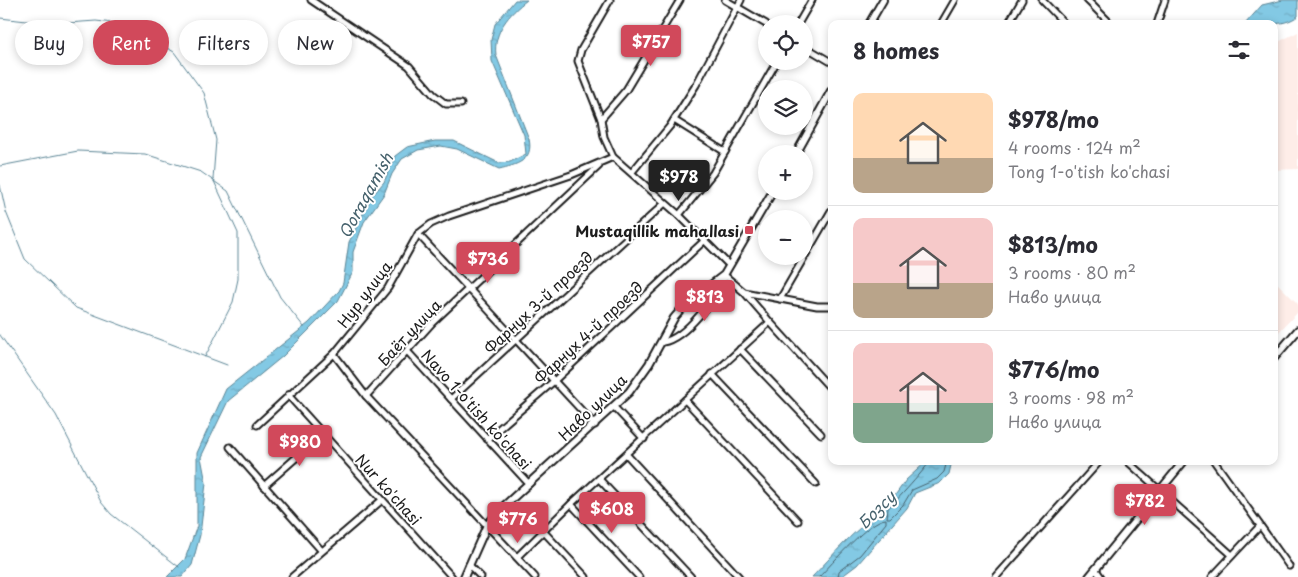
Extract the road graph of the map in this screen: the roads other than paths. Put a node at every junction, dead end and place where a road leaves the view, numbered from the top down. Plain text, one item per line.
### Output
1 (311, 0) edge
2 (610, 0) edge
3 (680, 0) edge
4 (725, 0) edge
5 (740, 0) edge
6 (812, 0) edge
7 (883, 0) edge
8 (955, 0) edge
9 (1022, 0) edge
10 (1042, 0) edge
11 (1088, 0) edge
12 (1165, 0) edge
13 (737, 7) junction
14 (803, 15) edge
15 (758, 19) edge
16 (871, 20) edge
17 (943, 20) edge
18 (1010, 20) edge
19 (1061, 20) edge
20 (1107, 20) edge
21 (1158, 20) edge
22 (813, 51) edge
23 (828, 60) edge
24 (772, 70) edge
25 (828, 97) edge
26 (460, 104) dead end
27 (600, 119) junction
28 (674, 120) junction
29 (801, 145) edge
30 (725, 152) junction
31 (612, 157) junction
32 (602, 163) junction
33 (632, 172) junction
34 (768, 200) edge
35 (665, 203) junction
36 (679, 215) junction
37 (828, 216) edge
38 (418, 234) junction
39 (704, 241) junction
40 (729, 265) junction
41 (724, 276) junction
42 (469, 288) junction
43 (744, 292) junction
44 (780, 299) junction
45 (828, 306) edge
46 (770, 322) junction
47 (1298, 330) edge
48 (516, 339) junction
49 (663, 342) junction
50 (740, 349) junction
51 (407, 351) junction
52 (1278, 353) edge
53 (334, 354) junction
54 (712, 374) junction
55 (554, 381) junction
56 (828, 386) edge
57 (288, 395) junction
58 (366, 396) junction
59 (451, 399) junction
60 (685, 400) junction
61 (614, 407) junction
62 (257, 425) dead end
63 (595, 425) junction
64 (323, 434) junction
65 (821, 434) dead end
66 (487, 439) junction
67 (644, 439) junction
68 (230, 448) dead end
69 (627, 455) junction
70 (1096, 465) edge
71 (1132, 465) edge
72 (1181, 465) edge
73 (1217, 465) edge
74 (600, 480) junction
75 (529, 484) junction
76 (816, 484) dead end
77 (264, 486) junction
78 (1160, 490) junction
79 (382, 500) junction
80 (571, 504) junction
81 (798, 520) dead end
82 (487, 525) junction
83 (1259, 527) junction
84 (544, 532) junction
85 (321, 550) junction
86 (1232, 556) junction
87 (517, 557) junction
88 (469, 565) junction
89 (1289, 566) dead end
90 (1096, 570) junction
91 (292, 577) edge
92 (452, 577) edge
93 (464, 577) edge
94 (481, 577) edge
95 (535, 577) edge
96 (586, 577) edge
97 (639, 577) edge
98 (691, 577) edge
99 (739, 577) edge
100 (996, 577) edge
101 (1089, 577) edge
102 (1101, 577) edge
103 (1212, 577) edge

1 - 26 street
2 - 27 street
3 - 27 street
4 - 13 street
5 - 13 street
6 - 14 street
7 - 16 street
8 - 17 street
9 - 18 street
10 - 19 street
11 - 20 street
12 - 21 street
13 - 15 street
13 - 28 street
22 - 23 street
24 - 30 street
25 - 29 street
27 - 31 street
28 - 30 street
28 - 33 street
30 - 36 street
31 - 32 street, Нур улица
31 - 33 street
32 - 38 street, Нур улица
32 - 42 street, Баёт улица
33 - 35 street
34 - 40 street
35 - 36 street
35 - 48 street, Фарнух 3-й проезд
36 - 39 street
37 - 44 street
38 - 42 street
38 - 53 street, Нур улица
39 - 40 street
39 - 55 street, Фарнух 4-й проезд
40 - 41 street
41 - 43 street
41 - 49 street, Наво улица
41 - 49 street
42 - 48 street
42 - 51 street, Баёт улица
43 - 44 street
43 - 46 street
44 - 45 street
46 - 50 street
46 - 56 street
47 - 52 street
48 - 55 street
48 - 59 street, Фарнух 3-й проезд
49 - 61 street, Наво улица
50 - 54 street
50 - 65 street
51 - 58 street, Баёт улица
51 - 59 street, Navo 1-o'tish ko'chasi
53 - 57 street, Нур улица
53 - 58 street
54 - 60 street
54 - 76 street
55 - 63 street
55 - 66 street, Фарнух 4-й проезд
57 - 62 street, Нур улица
57 - 64 street, Nur ko'chasi
58 - 82 street
59 - 66 street, Navo 1-o'tish ko'chasi
60 - 67 street
60 - 81 street
61 - 63 street, Наво улица
61 - 67 street
63 - 75 street, Наво улица
64 - 77 street
64 - 79 street, Nur ko'chasi
66 - 75 street, Navo 1-o'tish ko'chasi
67 - 69 street
68 - 77 street
69 - 74 street
69 - 99 street
70 - 100 street
71 - 78 street
72 - 78 street
73 - 83 street
74 - 80 street
74 - 98 street
75 - 82 street, Наво улица
77 - 85 street
78 - 86 street
78 - 90 street
79 - 85 street
79 - 92 street, Nur ko'chasi
80 - 84 street
80 - 97 street
82 - 87 street
82 - 88 street, Наво улица
83 - 86 street
83 - 89 street
84 - 87 street
84 - 96 street
85 - 91 street
86 - 103 street
87 - 95 street
88 - 93 street, Наво улица
88 - 94 street
90 - 101 street
90 - 102 street

